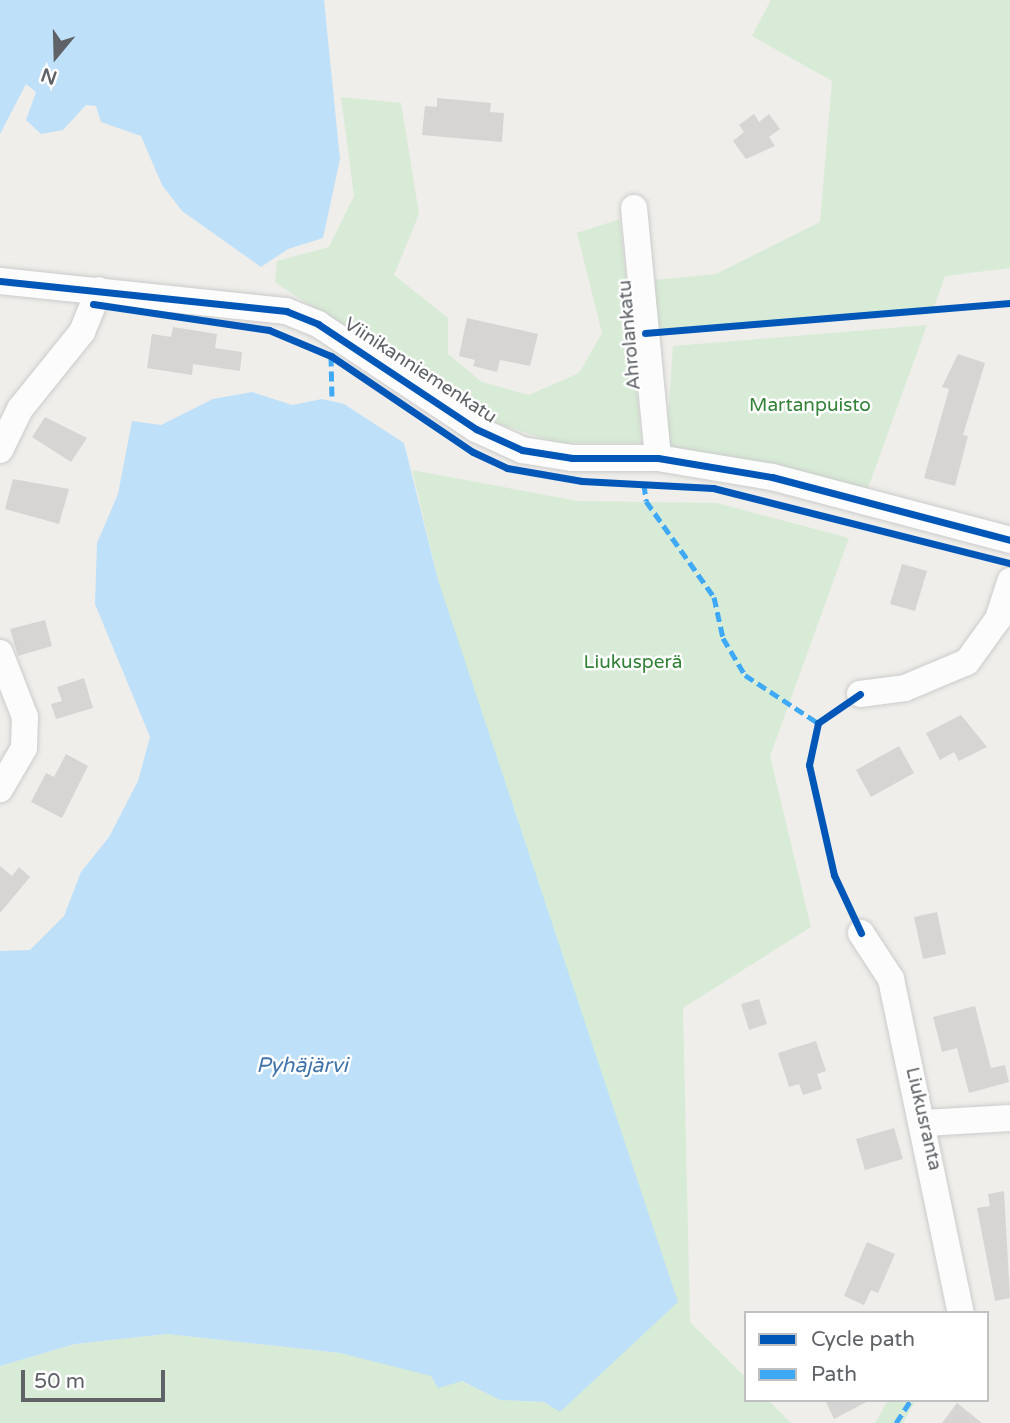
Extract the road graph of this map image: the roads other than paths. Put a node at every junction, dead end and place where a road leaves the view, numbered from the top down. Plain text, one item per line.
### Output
1 (634, 208) dead end
2 (0, 281) edge
3 (99, 290) junction
4 (0, 450) edge
5 (658, 458) junction
6 (1010, 540) edge
7 (1010, 581) edge
8 (0, 653) edge
9 (860, 694) dead end
10 (0, 789) edge
11 (861, 933) dead end
12 (1010, 1118) edge
13 (925, 1123) junction
14 (961, 1311) edge

1 - 5 street, Ahrolankatu
2 - 3 street, Viinikanniemenkatu
3 - 4 street
3 - 5 street, Viinikanniemenkatu
5 - 6 street, Viinikanniemenkatu
7 - 9 street
8 - 10 street
11 - 13 street, Liukusranta
12 - 13 street
13 - 14 street, Liukusranta

